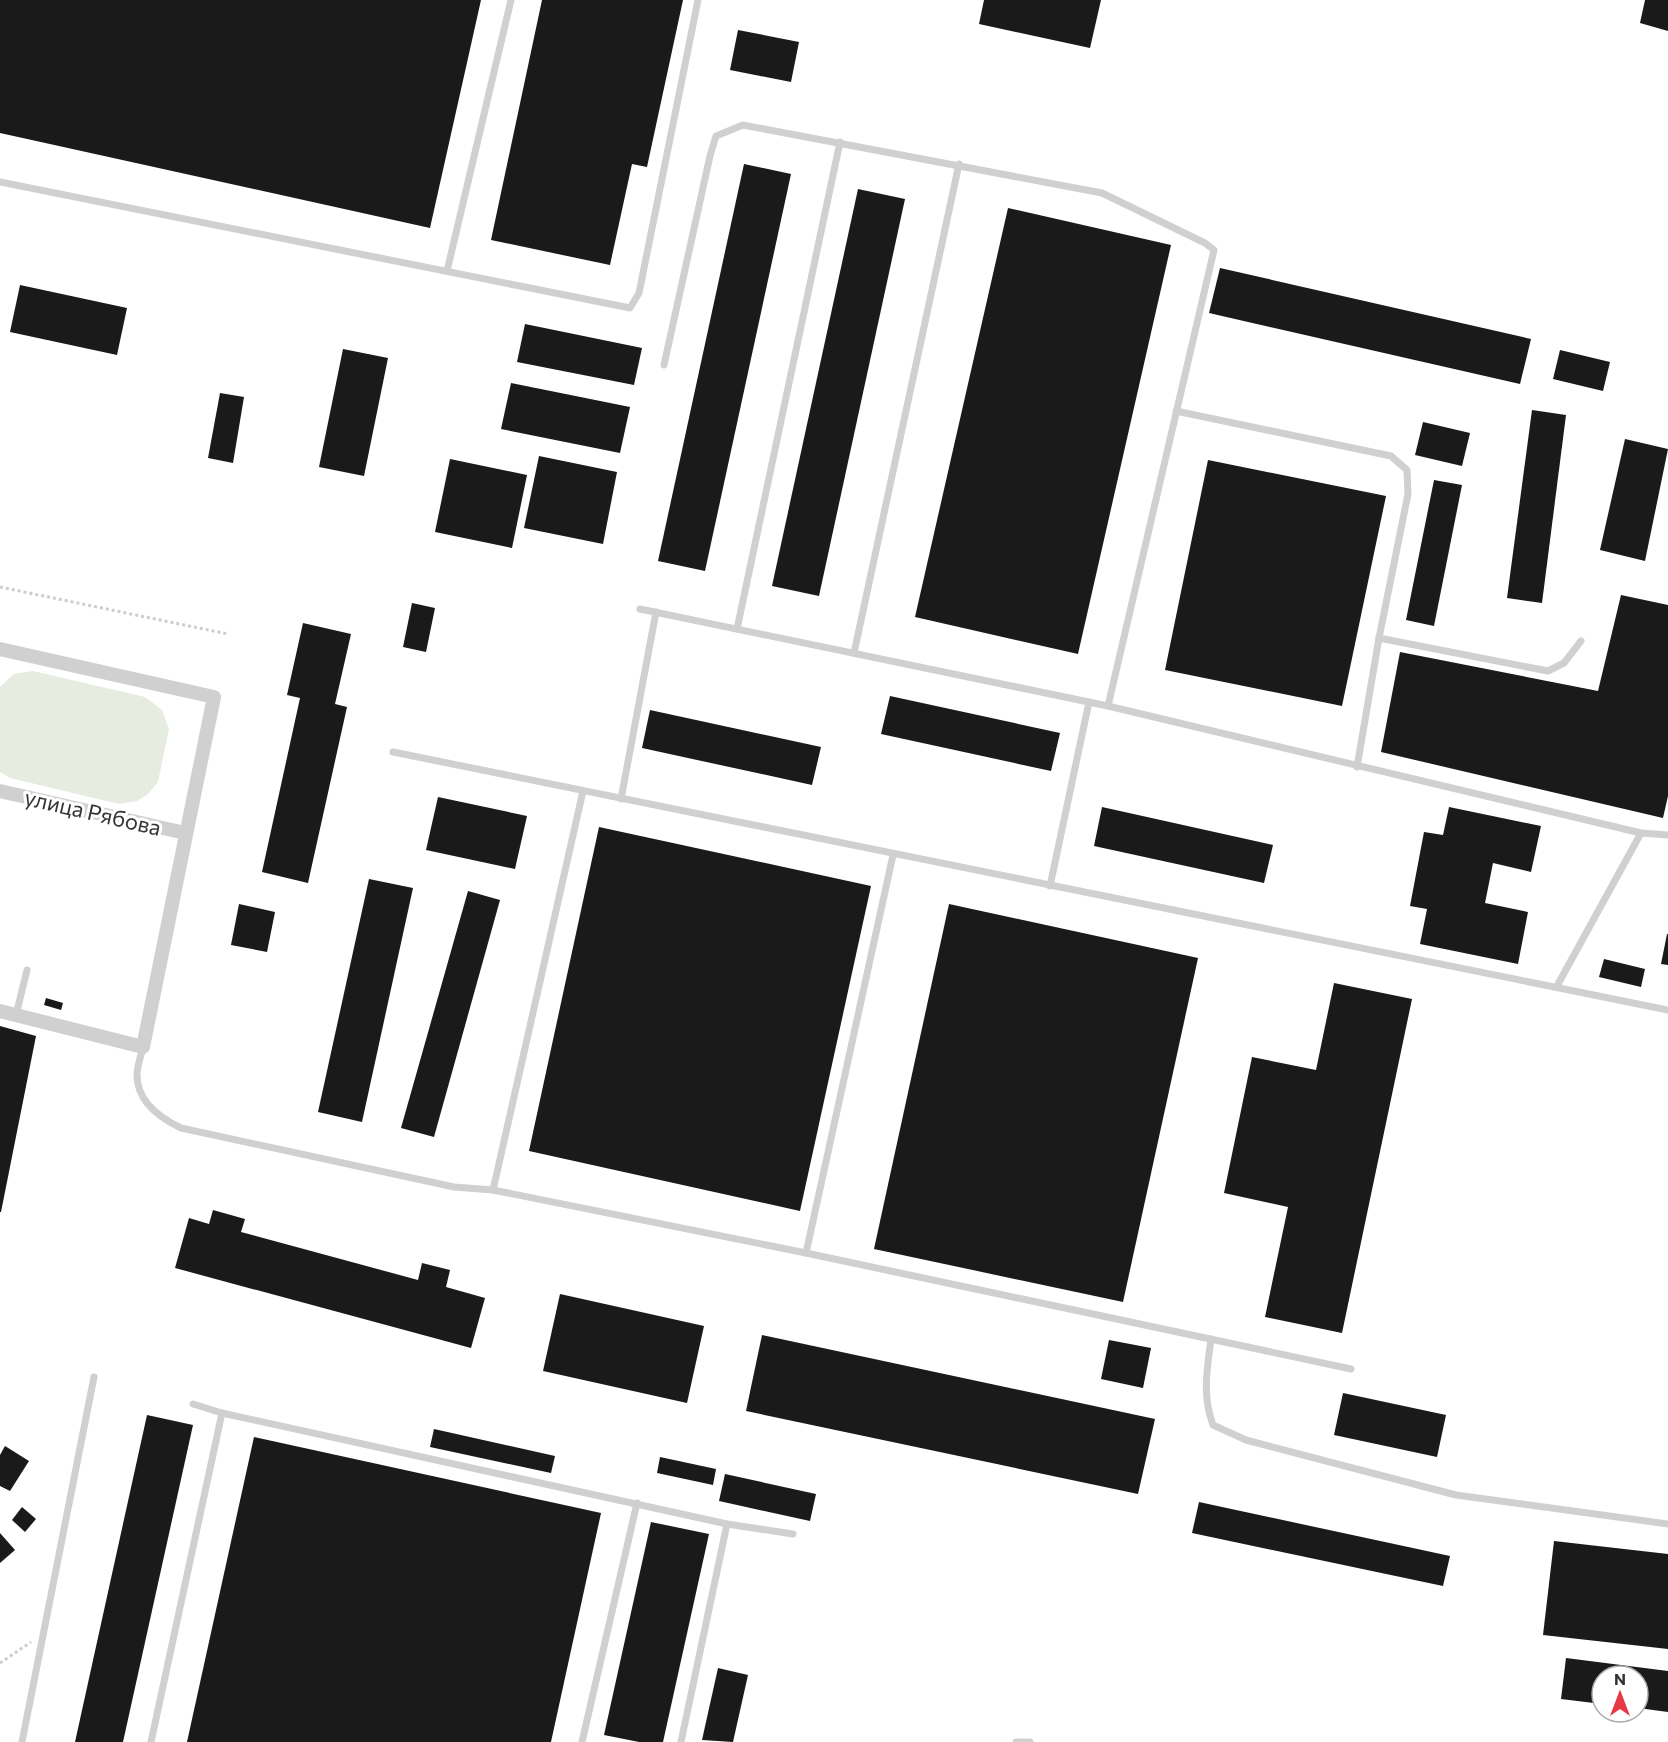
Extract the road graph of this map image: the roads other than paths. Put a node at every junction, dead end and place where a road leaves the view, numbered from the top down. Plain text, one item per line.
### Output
1 (511, 0) edge
2 (698, 0) edge
3 (840, 142) junction
4 (959, 164) junction
5 (0, 182) edge
6 (447, 272) junction
7 (664, 365) dead end
8 (1176, 411) junction
9 (640, 609) dead end
10 (656, 612) junction
11 (737, 629) junction
12 (1379, 638) junction
13 (1581, 641) dead end
14 (0, 649) edge
15 (854, 654) junction
16 (1089, 702) junction
17 (1108, 706) junction
18 (393, 752) dead end
19 (1357, 768) junction
20 (0, 791) edge
21 (583, 791) junction
22 (621, 799) junction
23 (185, 833) junction
24 (1641, 833) junction
25 (1668, 835) edge
26 (893, 855) junction
27 (1050, 886) junction
28 (27, 970) dead end
29 (1557, 986) junction
30 (1668, 1010) edge
31 (0, 1011) edge
32 (16, 1015) junction
33 (142, 1047) junction
34 (493, 1190) junction
35 (806, 1252) junction
36 (1211, 1339) junction
37 (1351, 1369) dead end
38 (94, 1377) dead end
39 (193, 1404) dead end
40 (222, 1413) junction
41 (637, 1503) junction
42 (727, 1524) junction
43 (1668, 1524) edge
44 (794, 1534) dead end
45 (22, 1742) edge
46 (151, 1742) edge
47 (582, 1742) edge
48 (681, 1742) edge
49 (1016, 1742) edge
50 (1030, 1742) edge

1 - 6 lane
2 - 6 lane
3 - 4 lane
3 - 7 lane
3 - 11 lane
4 - 8 lane
4 - 15 lane
5 - 6 lane
8 - 12 lane
8 - 17 lane
9 - 10 lane
10 - 11 lane
10 - 22 lane
11 - 15 lane
12 - 13 lane
12 - 19 lane
14 - 23 street
15 - 16 lane
16 - 17 lane
16 - 27 lane
17 - 19 lane
18 - 21 lane
19 - 24 lane
20 - 23 street, улица Рябова
21 - 22 lane
21 - 34 lane
22 - 26 lane
23 - 33 street
24 - 25 lane
24 - 29 lane
26 - 27 lane
26 - 35 lane
27 - 29 lane
28 - 32 lane
29 - 30 lane
31 - 32 street
32 - 33 street
33 - 34 lane
34 - 35 lane
35 - 36 lane
36 - 37 lane
36 - 43 lane
38 - 45 lane
39 - 40 lane
40 - 41 lane
40 - 46 lane
41 - 42 lane
41 - 47 lane
42 - 44 lane
42 - 48 lane
49 - 50 lane

